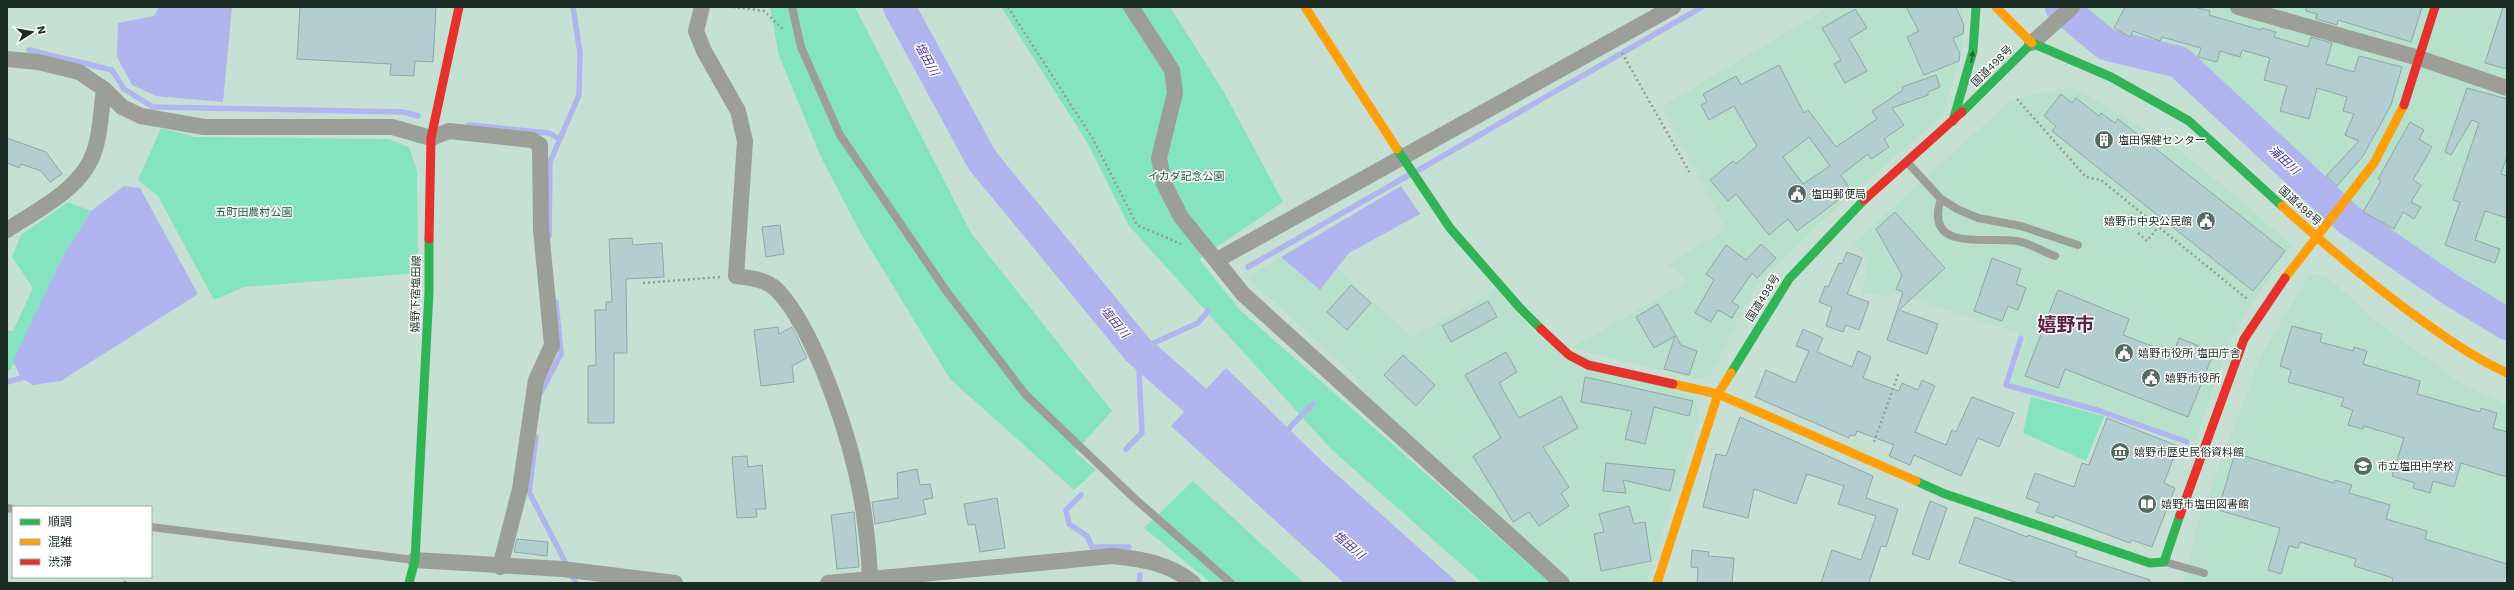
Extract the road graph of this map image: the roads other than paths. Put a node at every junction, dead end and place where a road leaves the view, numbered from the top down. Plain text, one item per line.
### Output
1 (459, 7) edge
2 (702, 7) edge
3 (792, 7) edge
4 (1131, 7) edge
5 (1305, 7) edge
6 (1673, 7) edge
7 (1976, 7) edge
8 (1996, 7) edge
9 (2072, 7) edge
10 (2238, 7) edge
11 (2435, 7) edge
12 (2032, 43) junction
13 (2419, 58) junction
14 (7, 59) edge
15 (2507, 88) edge
16 (104, 89) junction
17 (1953, 121) junction
18 (431, 138) junction
19 (1404, 162) junction
20 (1907, 162) junction
21 (1941, 198) junction
22 (7, 230) edge
23 (2317, 238) junction
24 (2078, 246) dead end
25 (2055, 256) dead end
26 (1217, 260) junction
27 (2507, 373) edge
28 (1718, 394) junction
29 (152, 527) edge
30 (415, 560) junction
31 (2164, 562) junction
32 (500, 567) junction
33 (2204, 573) dead end
34 (588, 577) edge
35 (931, 577) edge
36 (870, 579) junction
37 (1186, 580) edge
38 (1660, 581) edge
39 (409, 583) edge
40 (675, 583) edge
41 (828, 583) edge
42 (1231, 583) edge
43 (1562, 583) edge

1 - 18 main road, 嬉野下宿塩田線
2 - 36 street
3 - 42 lane
4 - 26 street
5 - 19 main road
6 - 19 street
17 -> 7 main road
8 - 12 main road
9 - 12 street
10 - 13 street
11 - 13 main road
12 - 17 main road, 国道498号
12 - 23 main road, 国道498号
13 - 15 street
13 - 23 main road
14 - 16 street
16 - 18 street
16 - 22 street
17 - 20 main road, 国道498号
18 - 30 main road, 嬉野下宿塩田線
18 - 32 street
19 - 26 street
19 - 28 main road
20 - 21 lane
20 - 28 main road, 国道498号
21 - 24 lane
21 - 25 lane
23 - 27 main road, 国道498号
23 - 31 main road
26 - 43 street
28 - 31 main road
28 - 38 main road, 国道498号
29 - 30 lane
30 - 32 street
30 - 39 main road, 嬉野下宿塩田線
31 - 33 lane
32 - 34 street
34 - 40 street
35 - 36 street
35 - 37 street
36 - 41 street

